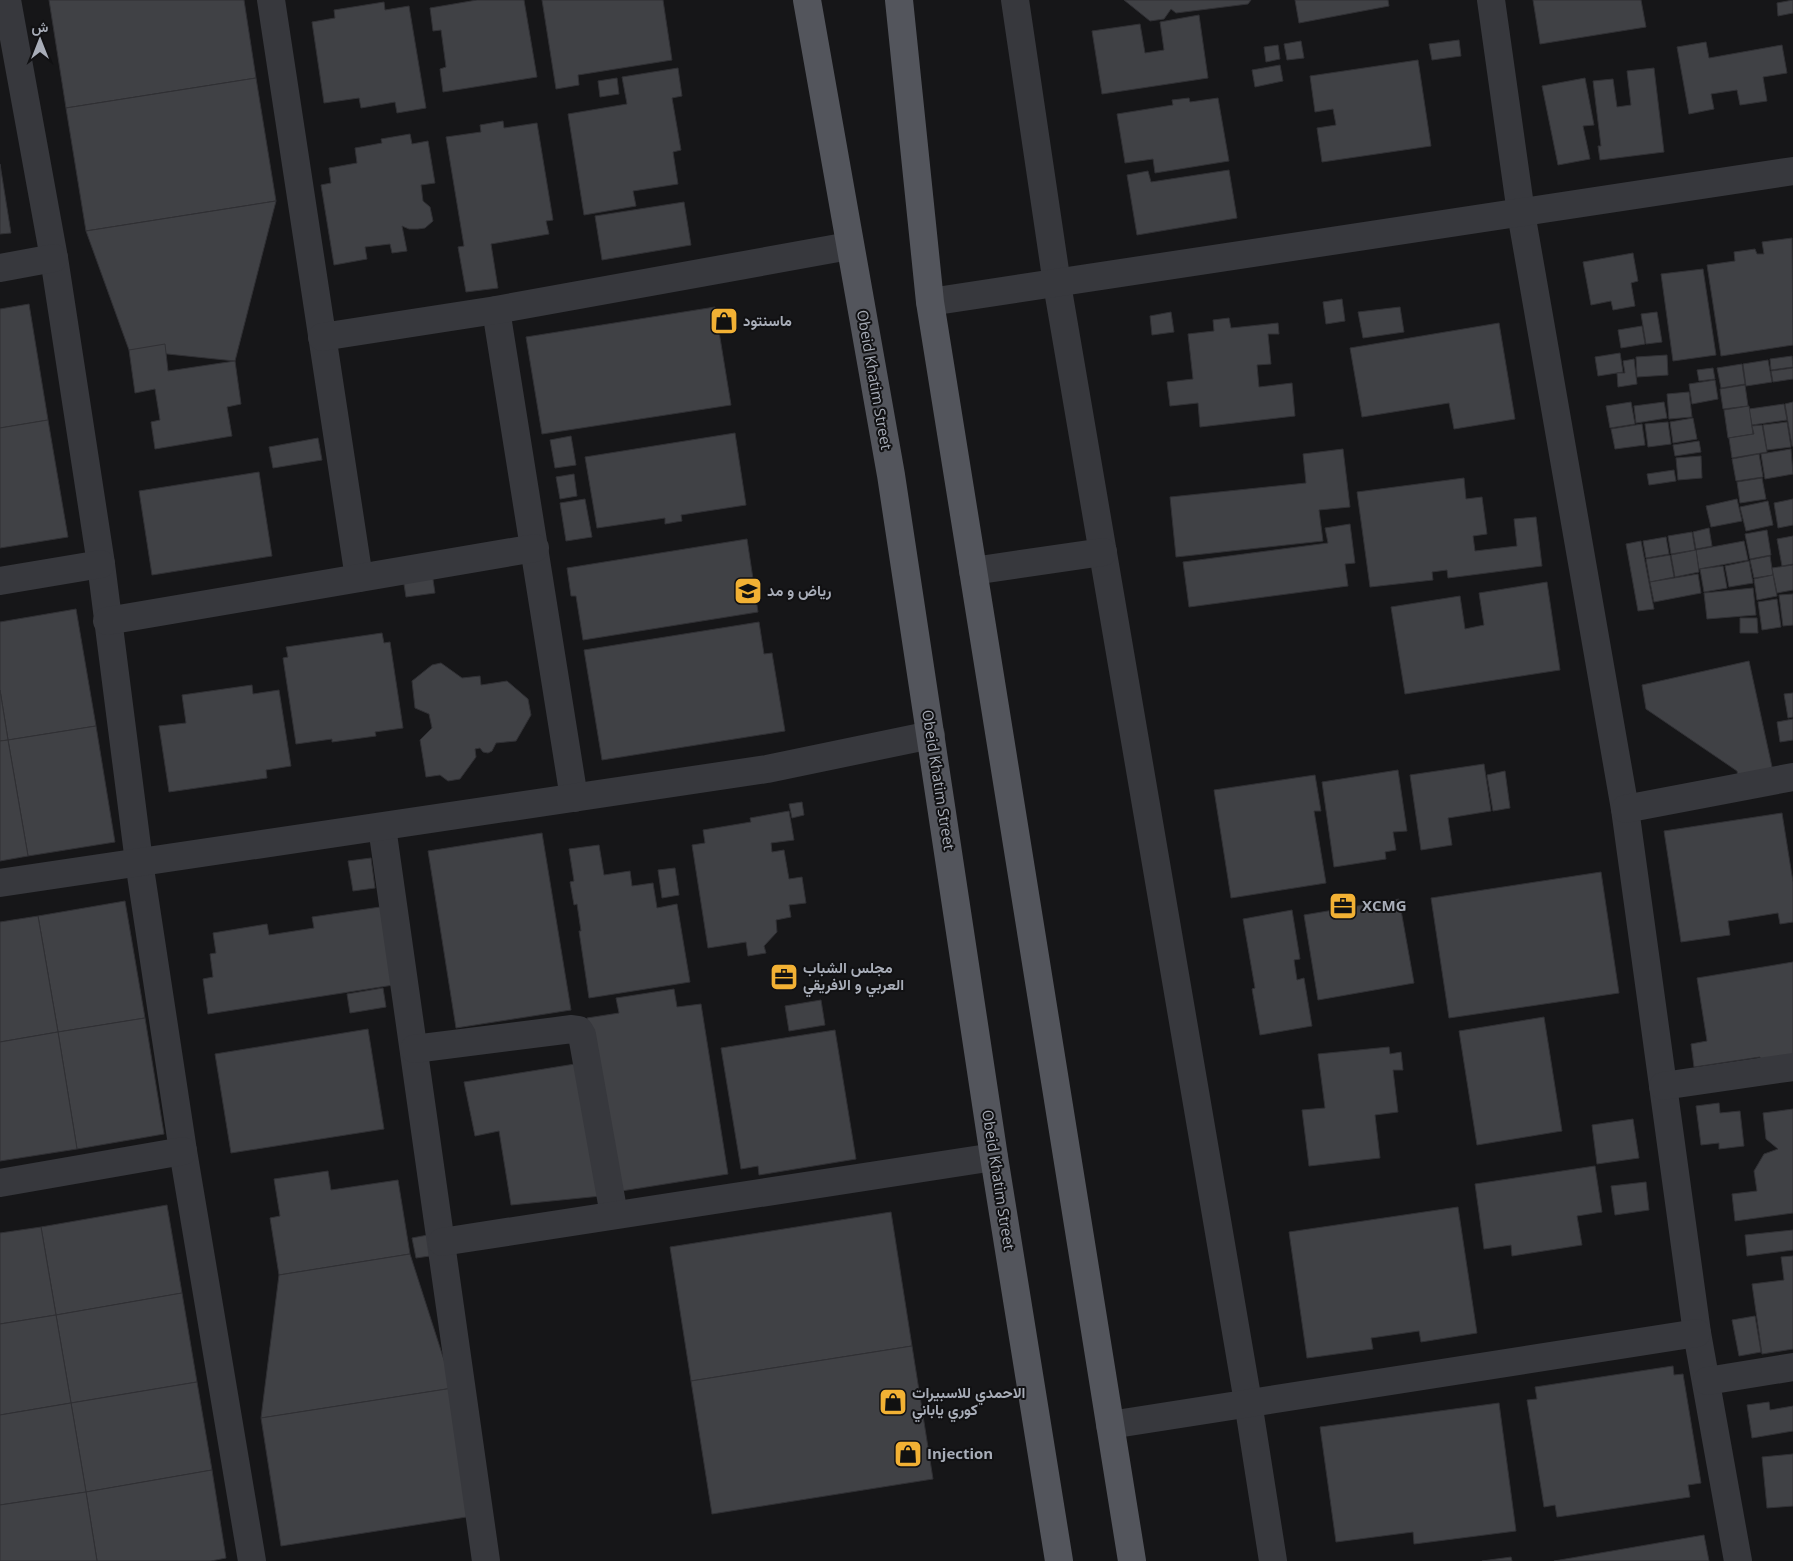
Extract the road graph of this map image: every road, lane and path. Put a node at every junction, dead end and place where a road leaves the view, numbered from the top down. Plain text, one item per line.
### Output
1 (7, 0) edge
2 (271, 0) edge
3 (807, 0) edge
4 (898, 0) edge
5 (1015, 0) edge
6 (1491, 0) edge
7 (1793, 171) edge
8 (1521, 213) junction
9 (849, 246) junction
10 (54, 258) junction
11 (0, 268) edge
12 (1057, 284) junction
13 (930, 302) junction
14 (496, 310) junction
15 (322, 337) junction
16 (535, 548) junction
17 (1103, 552) junction
18 (101, 564) junction
19 (973, 571) junction
20 (359, 578) junction
21 (0, 581) edge
22 (107, 621) junction
23 (931, 735) junction
24 (1793, 777) edge
25 (574, 798) junction
26 (1624, 809) junction
27 (382, 827) junction
28 (139, 862) junction
29 (0, 883) edge
30 (414, 1048) junction
31 (1793, 1067) edge
32 (1663, 1086) junction
33 (183, 1151) junction
34 (994, 1156) junction
35 (0, 1183) edge
36 (614, 1215) junction
37 (442, 1242) junction
38 (1698, 1333) junction
39 (1793, 1367) edge
40 (1707, 1381) junction
41 (1248, 1402) junction
42 (1110, 1425) junction
43 (252, 1561) edge
44 (486, 1561) edge
45 (1059, 1561) edge
46 (1132, 1561) edge
47 (1273, 1561) edge
48 (1738, 1561) edge

1 - 10 street
2 - 15 street
3 - 9 main road, Obeid Khatim Street
4 - 13 main road
5 - 12 street
6 - 8 street
7 - 8 street
8 - 12 street
8 - 26 street
9 - 14 street
9 - 23 main road, Obeid Khatim Street
10 - 11 street
10 - 18 street
12 - 13 street
12 - 17 street
13 - 19 main road
14 - 15 street
14 - 16 street
15 - 20 street
16 - 20 street
16 - 25 street
17 - 19 street
17 - 41 street
18 - 21 street
18 - 22 street
19 - 42 main road
20 - 22 street
22 - 28 street
23 - 25 street
23 - 34 main road, Obeid Khatim Street
24 - 26 street
25 - 27 street
26 - 32 street
27 - 28 street
27 - 30 street
28 - 29 street
28 - 33 street
30 - 36 street
30 - 37 street
31 - 32 street
32 - 38 street
33 - 35 street
33 - 43 street
34 - 36 street
34 - 45 main road, Obeid Khatim Street
36 - 37 street
37 - 44 street
38 - 40 street
38 - 41 street
39 - 40 street
40 - 48 street
41 - 42 street
41 - 47 street
42 - 46 main road

